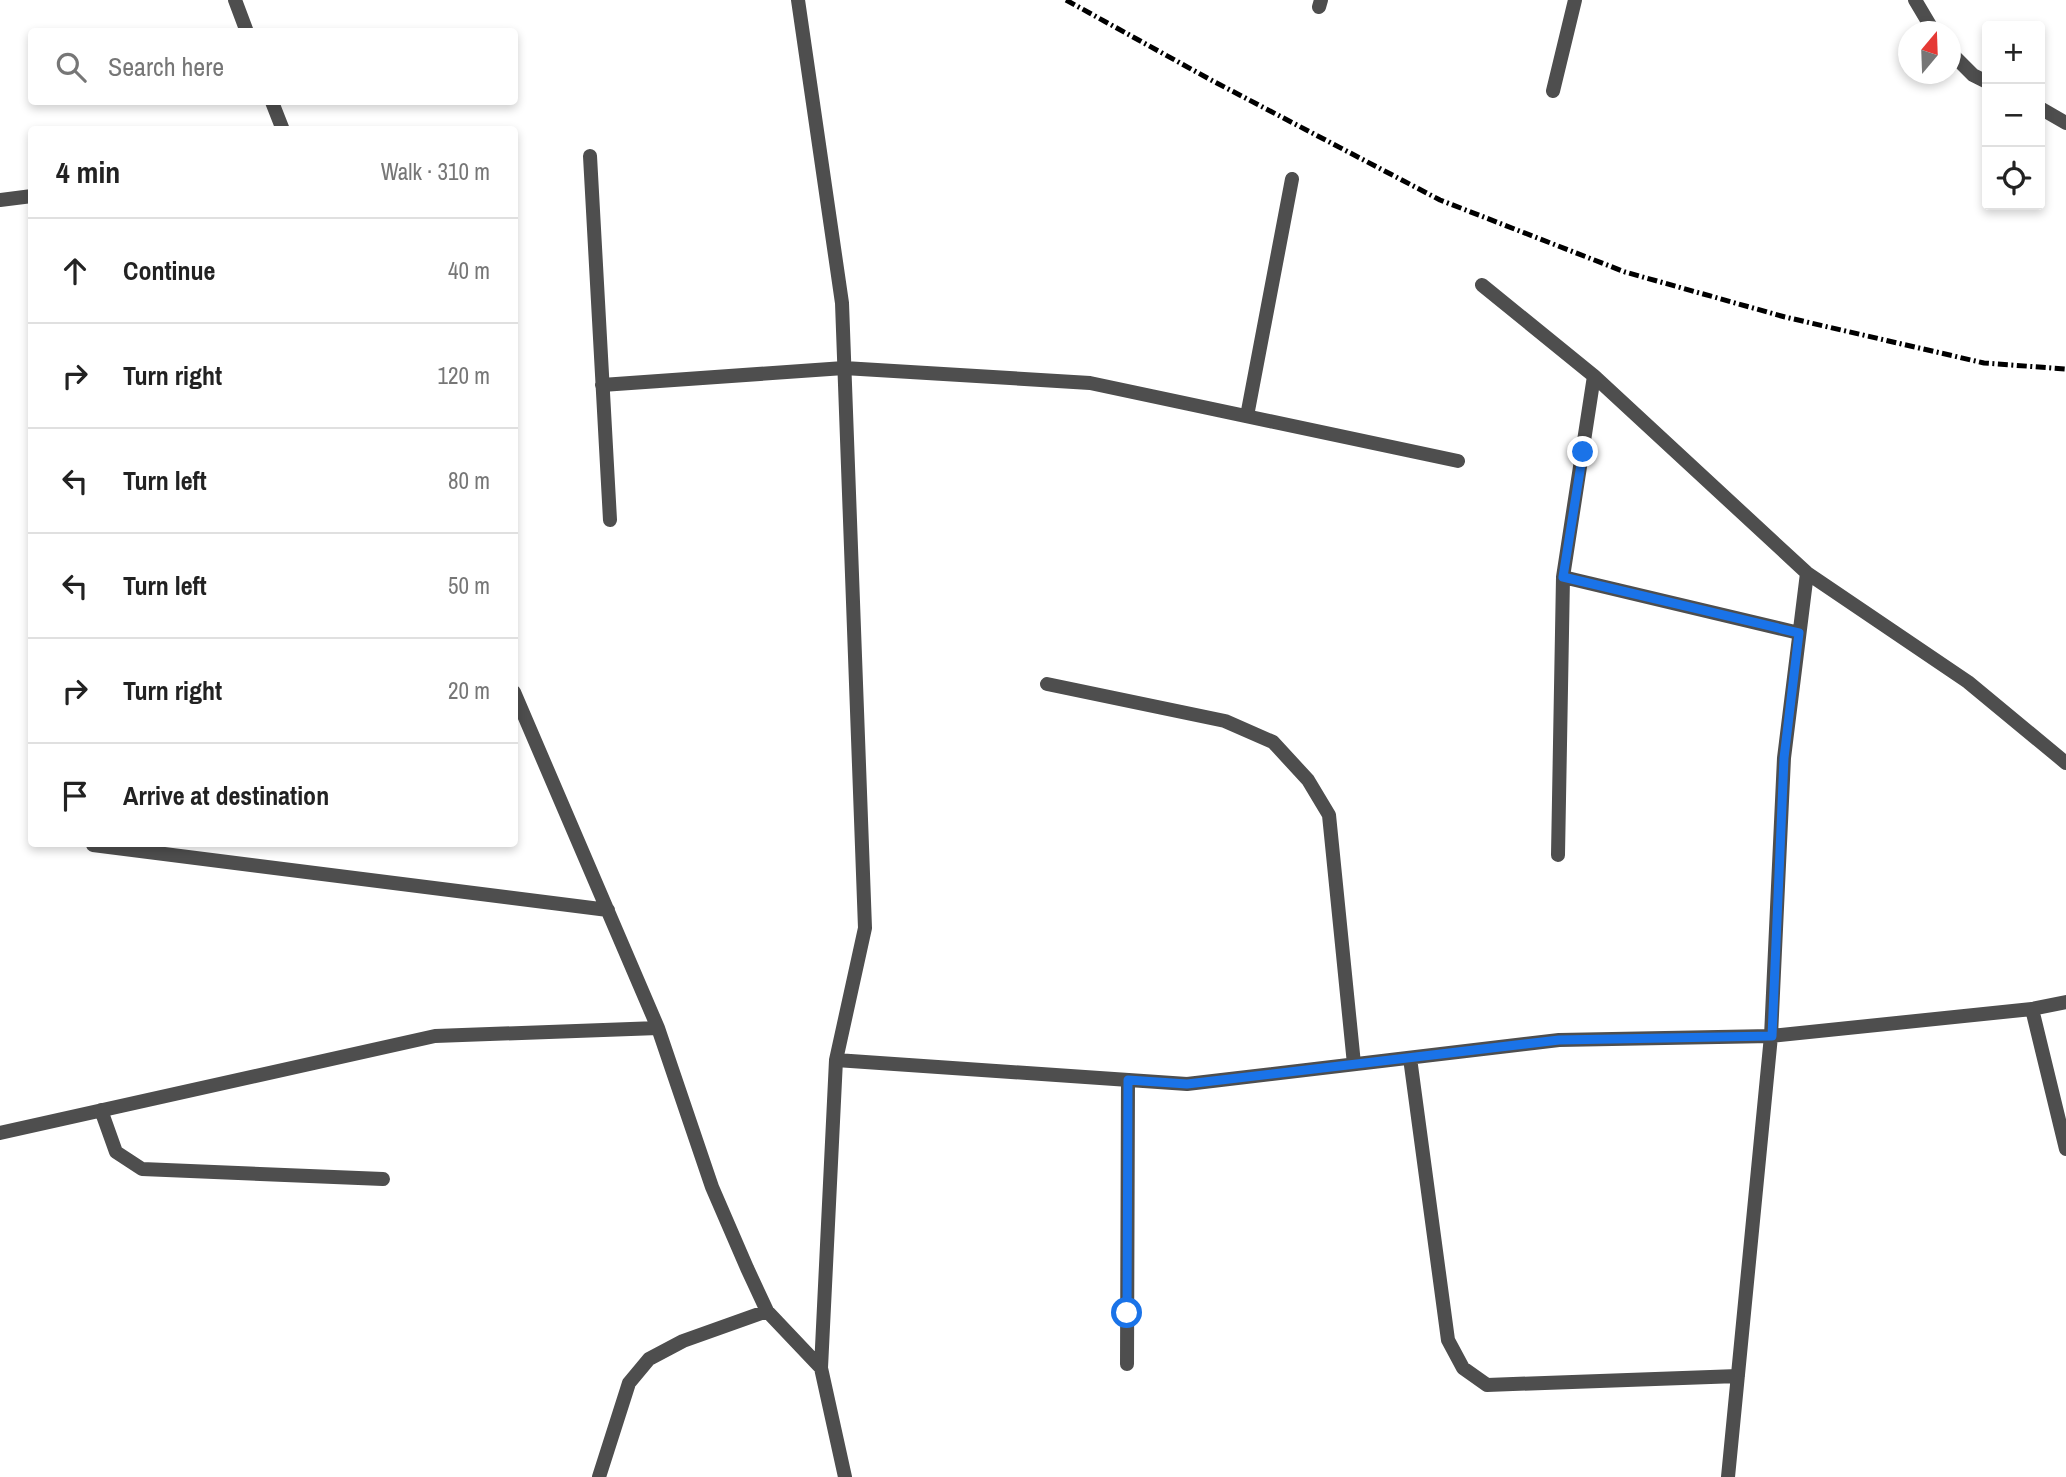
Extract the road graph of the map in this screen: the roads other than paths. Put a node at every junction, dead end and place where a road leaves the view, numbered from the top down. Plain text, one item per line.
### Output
1 (235, 0) edge
2 (798, 0) edge
3 (1575, 0) edge
4 (1915, 0) edge
5 (1927, 21) edge
6 (246, 28) edge
7 (1961, 63) edge
8 (1982, 80) edge
9 (1553, 91) dead end
10 (273, 105) edge
11 (2045, 111) edge
12 (2066, 123) edge
13 (281, 126) edge
14 (590, 156) dead end
15 (1292, 179) dead end
16 (28, 196) edge
17 (0, 200) edge
18 (1482, 285) dead end
19 (844, 368) junction
20 (1594, 376) junction
21 (603, 385) junction
22 (1247, 416) junction
23 (1458, 461) dead end
24 (610, 520) dead end
25 (1807, 573) junction
26 (1563, 577) junction
27 (1799, 633) junction
28 (1047, 684) dead end
29 (518, 701) edge
30 (2066, 763) edge
31 (109, 847) edge
32 (1558, 855) dead end
33 (608, 910) junction
34 (2066, 1002) edge
35 (2032, 1009) junction
36 (658, 1028) junction
37 (1772, 1036) junction
38 (1410, 1058) junction
39 (836, 1060) junction
40 (1354, 1064) junction
41 (1128, 1080) junction
42 (101, 1110) junction
43 (0, 1133) edge
44 (2066, 1149) edge
45 (383, 1179) dead end
46 (766, 1311) junction
47 (1127, 1364) dead end
48 (821, 1368) junction
49 (1738, 1376) junction
50 (599, 1477) edge
51 (845, 1477) edge
52 (1728, 1477) edge

1 - 6 street
2 - 19 street
3 - 9 street
4 - 5 street
7 - 8 street
10 - 13 street
11 - 12 street
14 - 21 street
15 - 22 street
16 - 17 street
18 - 20 street
19 - 21 street
19 - 22 street
19 - 39 street
20 - 25 street
20 - 26 street
21 - 24 street
22 - 23 street
25 - 27 street
25 - 30 street
26 - 27 street
26 - 32 street
27 - 37 street
28 - 40 street
29 - 33 street
31 - 33 street
33 - 36 street
34 - 35 street
35 - 37 street
35 - 44 street
36 - 42 street
36 - 46 street
37 - 38 street
37 - 49 street
38 - 40 street
38 - 49 street
39 - 41 street
39 - 48 street
40 - 41 street
41 - 47 street
42 - 43 street
42 - 45 street
46 - 48 street
46 - 50 street
48 - 51 street
49 - 52 street

